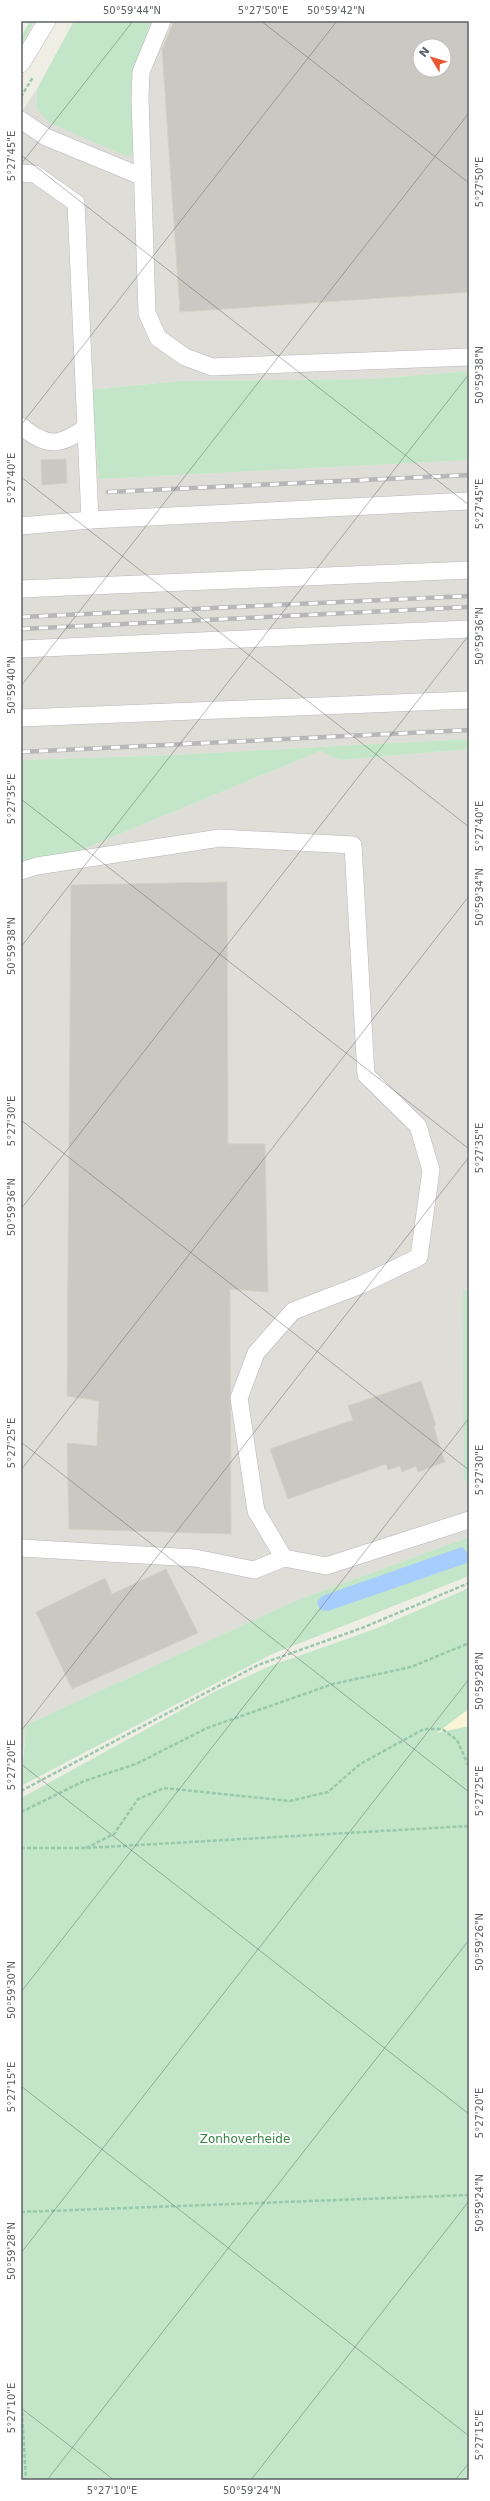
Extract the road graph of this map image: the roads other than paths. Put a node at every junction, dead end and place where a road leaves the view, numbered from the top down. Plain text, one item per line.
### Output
1 (47, 21) edge
2 (162, 21) edge
3 (21, 64) edge
4 (21, 120) edge
5 (21, 173) edge
6 (143, 177) junction
7 (469, 357) edge
8 (21, 426) edge
9 (86, 427) junction
10 (469, 502) edge
11 (90, 520) junction
12 (21, 526) edge
13 (469, 570) edge
14 (21, 589) edge
15 (469, 629) edge
16 (21, 649) edge
17 (469, 700) edge
18 (21, 718) edge
19 (21, 871) edge
20 (469, 1520) edge
21 (21, 1548) edge
22 (284, 1558) junction

1 - 3 street
2 - 6 street
4 - 6 street
5 - 9 street
6 - 7 street
8 - 9 street
9 - 11 street
10 - 11 street
11 - 12 street
13 - 14 street
15 - 16 street
17 - 18 street
19 - 22 street
20 - 22 street
21 - 22 street

